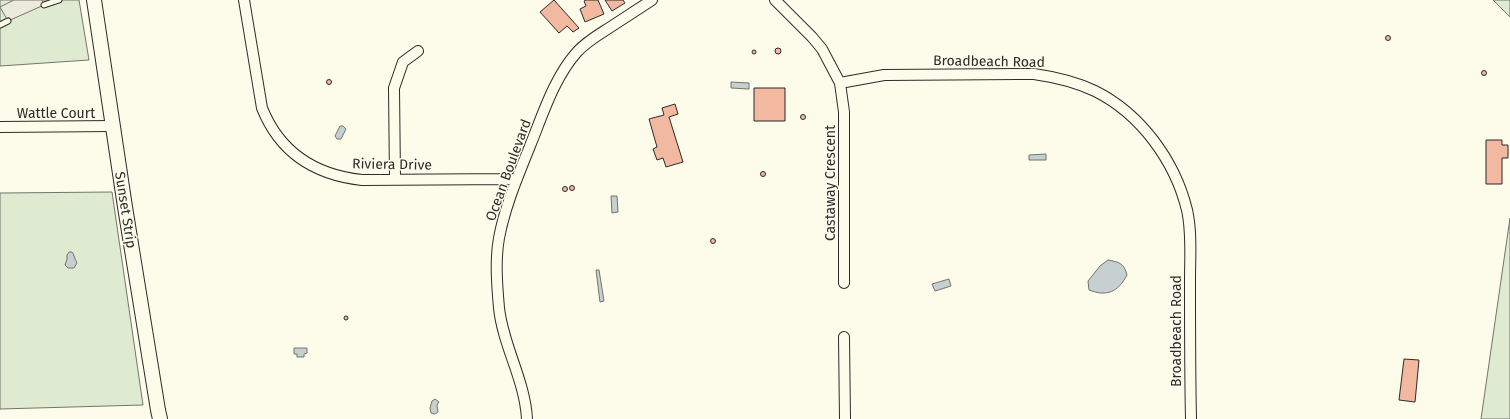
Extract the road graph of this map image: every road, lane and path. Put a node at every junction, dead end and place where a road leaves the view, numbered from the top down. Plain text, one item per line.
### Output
1 (59, 0) edge
2 (94, 0) edge
3 (244, 0) edge
4 (652, 0) edge
5 (775, 0) edge
6 (44, 5) dead end
7 (8, 21) dead end
8 (0, 25) edge
9 (418, 51) dead end
10 (840, 83) junction
11 (113, 126) junction
12 (0, 127) edge
13 (395, 179) junction
14 (517, 179) junction
15 (844, 283) dead end
16 (844, 337) dead end
17 (160, 419) edge
18 (527, 419) edge
19 (845, 419) edge
20 (1191, 419) edge

1 - 6 lane
2 - 11 street, Sunset Strip
3 - 13 street, Riviera Drive
4 - 14 street, Ocean Boulevard
5 - 10 street
7 - 8 lane
9 - 13 street
10 - 15 street, Castaway Crescent
10 - 20 street, Broadbeach Road
11 - 12 street, Wattle Court
11 - 17 street, Sunset Strip
13 - 14 street, Riviera Drive
14 - 18 street, Ocean Boulevard
16 - 19 street

